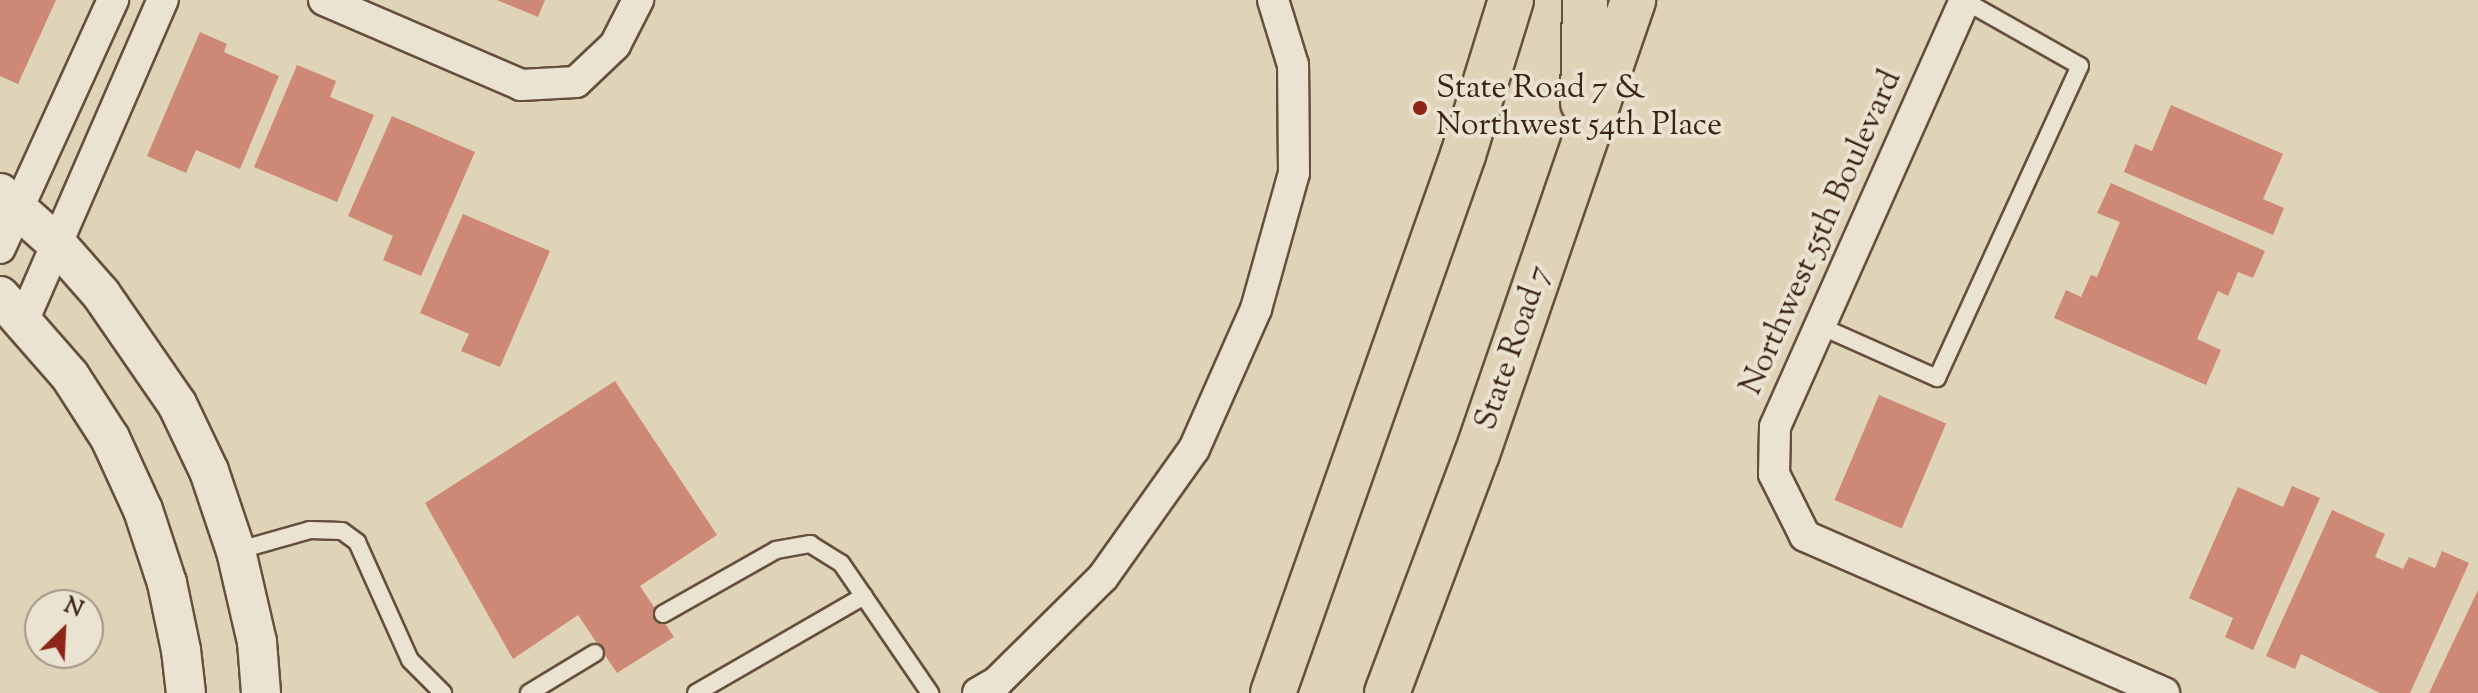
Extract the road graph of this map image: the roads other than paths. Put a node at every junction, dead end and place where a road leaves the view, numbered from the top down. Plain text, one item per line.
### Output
1 (113, 0) edge
2 (163, 0) edge
3 (324, 0) edge
4 (638, 0) edge
5 (1273, 0) edge
6 (1511, 0) edge
7 (1585, 0) edge
8 (1633, 0) edge
9 (1965, 1) edge
10 (1581, 157) junction
11 (10, 200) edge
12 (57, 244) junction
13 (0, 248) edge
14 (12, 307) edge
15 (1820, 326) junction
16 (236, 551) junction
17 (864, 596) junction
18 (663, 614) dead end
19 (595, 653) dead end
20 (186, 693) edge
21 (261, 693) edge
22 (443, 693) edge
23 (529, 693) edge
24 (696, 693) edge
25 (930, 693) edge
26 (978, 693) edge
27 (1273, 693) edge
28 (1387, 693) edge
29 (2164, 693) edge

1 - 11 street
2 - 12 street
3 - 4 street
5 - 26 street
6 - 27 main road
7 - 10 main road
8 - 10 main road, State Road 7
9 - 15 street, Northwest 55th Boulevard
9 - 15 lane
10 - 28 main road, State Road 7
11 - 12 street
11 - 13 street
12 - 14 street
12 - 16 street
14 - 20 street
15 - 29 street, Northwest 55th Boulevard
16 - 21 street
16 - 22 lane
17 - 18 lane
17 - 24 lane
17 - 25 lane
19 - 23 lane

